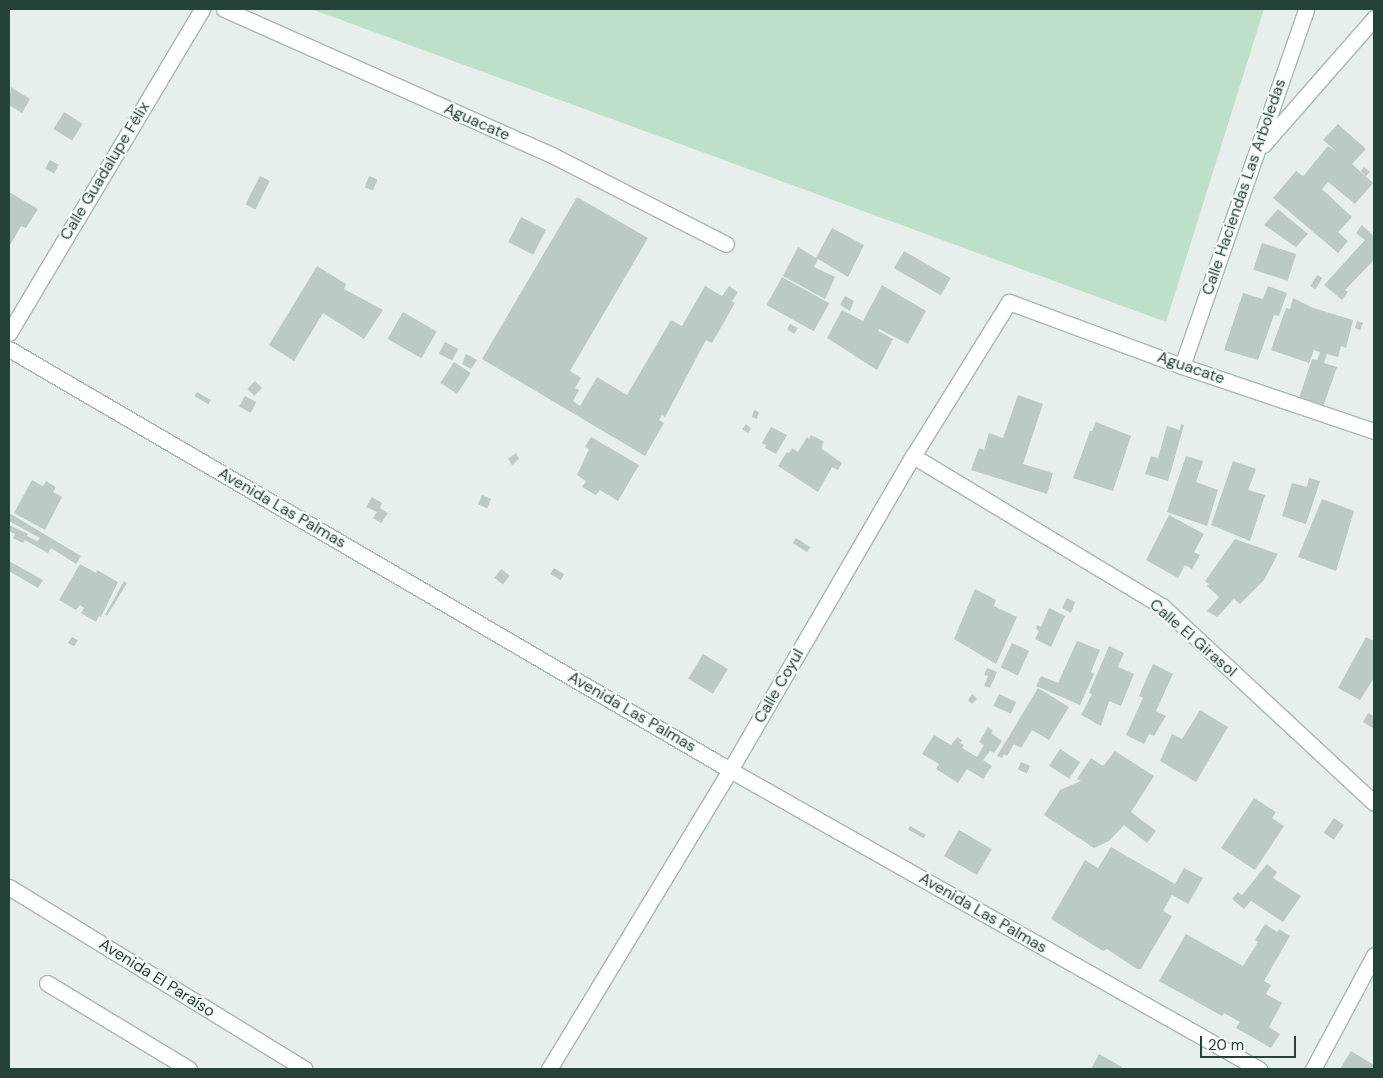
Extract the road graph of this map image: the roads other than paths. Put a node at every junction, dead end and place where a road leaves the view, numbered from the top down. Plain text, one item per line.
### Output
1 (202, 9) edge
2 (224, 9) edge
3 (1306, 9) edge
4 (1374, 18) edge
5 (1258, 150) junction
6 (726, 244) dead end
7 (1009, 302) joint
8 (9, 333) edge
9 (9, 349) edge
10 (1182, 366) junction
11 (1374, 431) edge
12 (913, 456) junction
13 (730, 770) junction
14 (1374, 803) edge
15 (9, 887) edge
16 (1374, 955) edge
17 (47, 983) dead end
18 (189, 1069) edge
19 (305, 1069) edge
20 (549, 1069) edge
21 (1259, 1069) edge
22 (1313, 1069) edge

1 - 8 street, Calle Guadalupe Félix
2 - 6 street, Aguacate
3 - 5 street, Calle Haciendas Las Arboledas
4 - 5 street
5 - 10 street, Calle Haciendas Las Arboledas
7 - 10 street, Aguacate
7 - 12 street, Calle Coyul
9 - 13 street, Avenida Las Palmas
10 - 11 street, Aguacate
12 - 13 street, Calle Coyul
12 - 14 street, Calle El Girasol
13 - 20 street, Calle Coyul
13 - 21 street, Avenida Las Palmas
15 - 19 street, Avenida El Paraíso
16 - 22 street
17 - 18 street

